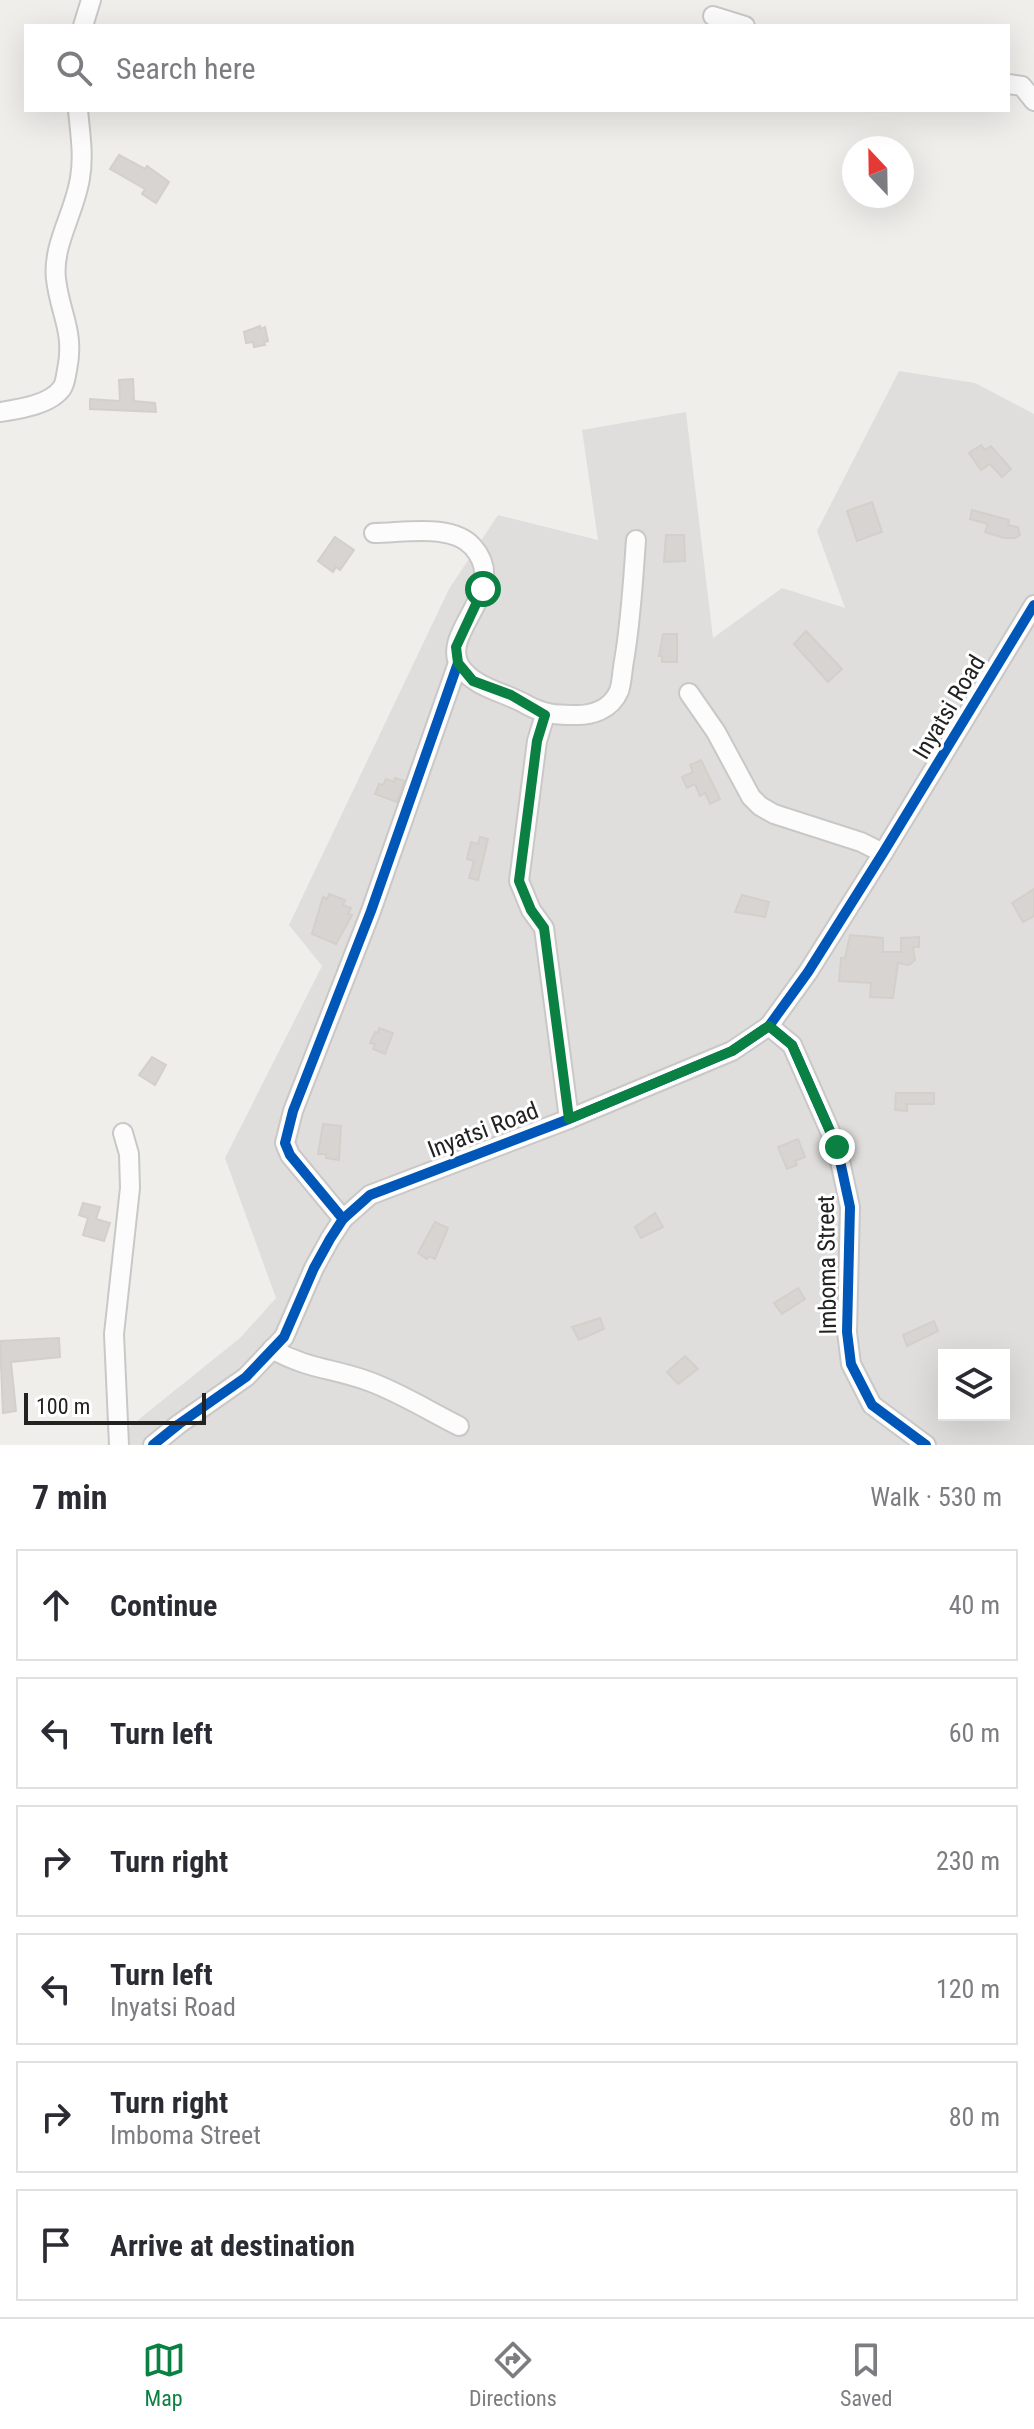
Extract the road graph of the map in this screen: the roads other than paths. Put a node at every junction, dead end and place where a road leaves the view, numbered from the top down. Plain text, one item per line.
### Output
1 (91, 0) edge
2 (713, 16) dead end
3 (84, 24) edge
4 (739, 24) edge
5 (1010, 84) edge
6 (1034, 101) edge
7 (78, 112) edge
8 (0, 412) edge
9 (374, 533) dead end
10 (636, 540) dead end
11 (1034, 605) edge
12 (458, 663) junction
13 (689, 693) dead end
14 (545, 715) junction
15 (883, 853) junction
16 (769, 1026) junction
17 (569, 1119) junction
18 (123, 1133) dead end
19 (343, 1219) junction
20 (272, 1349) junction
21 (895, 1423) junction
22 (459, 1426) dead end
23 (119, 1445) edge
24 (153, 1445) edge
25 (900, 1445) edge
26 (926, 1445) edge

1 - 3 street
2 - 4 street
5 - 6 street
7 - 8 street
9 - 12 street
10 - 14 street
11 - 15 street, Inyatsi Road
12 - 14 street
12 - 19 street
13 - 15 street
14 - 17 street
15 - 16 street, Inyatsi Road
16 - 17 street, Inyatsi Road
16 - 21 street, Imboma Street
17 - 19 street, Inyatsi Road
18 - 23 street
19 - 20 street, Inyatsi Road
20 - 22 street
20 - 24 street, Inyatsi Road
21 - 25 street
21 - 26 street, Imboma Street

